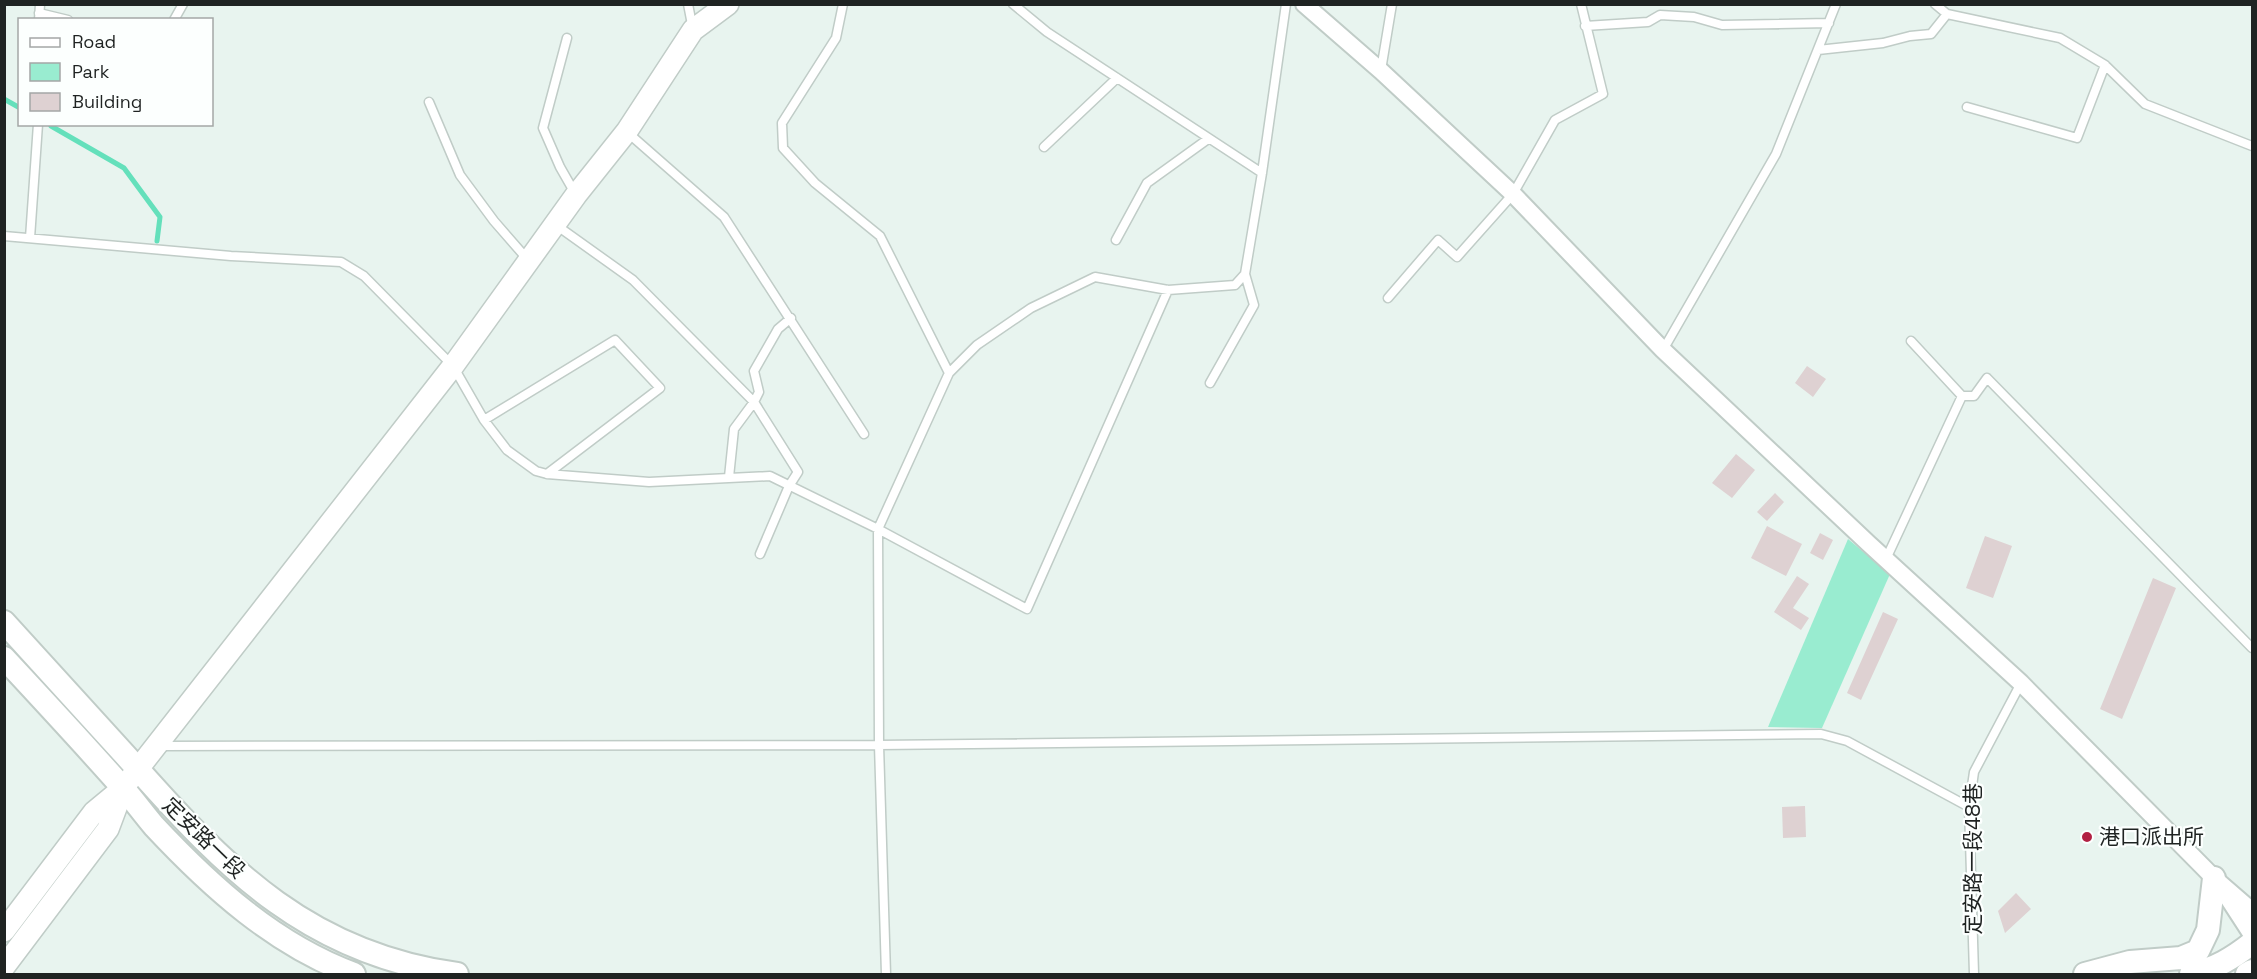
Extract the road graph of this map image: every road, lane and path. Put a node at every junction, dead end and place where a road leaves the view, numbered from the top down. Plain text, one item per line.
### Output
1 (183, 4) edge
2 (688, 4) edge
3 (728, 4) edge
4 (843, 4) edge
5 (1013, 4) edge
6 (1286, 4) edge
7 (1304, 4) edge
8 (1392, 4) edge
9 (1581, 4) edge
10 (1836, 4) edge
11 (1935, 4) edge
12 (40, 12) edge
13 (1947, 14) junction
14 (61, 18) edge
15 (175, 18) edge
16 (1829, 23) junction
17 (1586, 26) junction
18 (693, 30) junction
19 (567, 38) dead end
20 (1818, 50) junction
21 (2106, 66) junction
22 (1381, 71) junction
23 (1117, 78) junction
24 (429, 102) dead end
25 (1967, 106) dead end
26 (38, 126) edge
27 (627, 131) junction
28 (1208, 139) junction
29 (2253, 146) edge
30 (1044, 147) dead end
31 (1262, 173) junction
32 (1513, 194) junction
33 (576, 195) junction
34 (555, 224) junction
35 (4, 236) edge
36 (30, 238) junction
37 (1116, 240) dead end
38 (528, 260) junction
39 (1245, 274) junction
40 (1168, 290) junction
41 (1388, 298) dead end
42 (791, 318) junction
43 (1911, 341) dead end
44 (1664, 350) junction
45 (453, 366) junction
46 (949, 373) junction
47 (1209, 383) dead end
48 (1962, 396) junction
49 (754, 402) junction
50 (484, 420) junction
51 (864, 434) dead end
52 (547, 474) junction
53 (729, 477) junction
54 (789, 486) junction
55 (878, 529) junction
56 (760, 554) dead end
57 (1886, 559) junction
58 (4, 622) edge
59 (2253, 648) edge
60 (4, 658) edge
61 (2020, 683) junction
62 (879, 745) junction
63 (156, 746) junction
64 (138, 769) junction
65 (123, 788) junction
66 (1969, 807) junction
67 (2214, 878) junction
68 (2251, 906) edge
69 (4, 931) edge
70 (2253, 935) edge
71 (2253, 943) edge
72 (4, 967) edge
73 (2253, 971) edge
74 (354, 975) edge
75 (457, 975) edge
76 (886, 975) edge
77 (1974, 975) edge
78 (2085, 975) edge
79 (2191, 975) edge
80 (2247, 975) edge

1 - 15 lane
2 - 18 lane
3 - 18 street
4 - 46 lane
5 - 23 lane
6 - 31 lane
7 - 22 street
8 - 22 lane
9 - 17 lane
10 - 16 lane
11 - 13 lane
12 - 14 lane
13 - 20 lane
13 - 21 lane
16 - 17 lane
16 - 20 lane
17 - 32 lane
18 - 27 street
19 - 33 lane
20 - 44 lane
21 - 25 lane
21 - 29 lane
22 - 32 street
23 - 28 lane
23 - 30 lane
24 - 38 lane
26 - 36 lane
27 - 33 street
27 - 42 lane
28 - 31 lane
28 - 37 lane
31 - 39 lane
32 - 41 lane
32 - 44 street
33 - 34 street
34 - 38 street
34 - 49 lane
35 - 36 lane
36 - 45 lane
38 - 45 street
39 - 40 lane
39 - 47 lane
40 - 46 lane
40 - 55 lane
42 - 49 lane
42 - 51 lane
43 - 48 lane
44 - 57 street
45 - 50 lane
45 - 63 street
46 - 55 lane
48 - 57 lane
48 - 59 lane
49 - 53 lane
49 - 54 lane
50 - 52 lane
50 - 52 lane
52 - 53 lane
53 - 54 lane
54 - 55 lane
54 - 56 lane
55 - 62 lane
57 - 61 street
58 - 64 main road, 定安路一段
60 - 65 main road, 定安路一段
61 - 66 lane, 定安路一段48巷
61 - 67 street
62 - 63 lane
62 - 66 lane
62 - 76 lane
63 - 64 street
64 - 65 street
64 - 75 main road, 定安路一段
65 - 69 street
65 - 72 street
65 - 74 main road, 定安路一段
66 - 77 lane, 定安路一段48巷
67 - 68 street
67 - 70 street
67 - 78 main road
71 - 79 main road
73 - 80 main road

